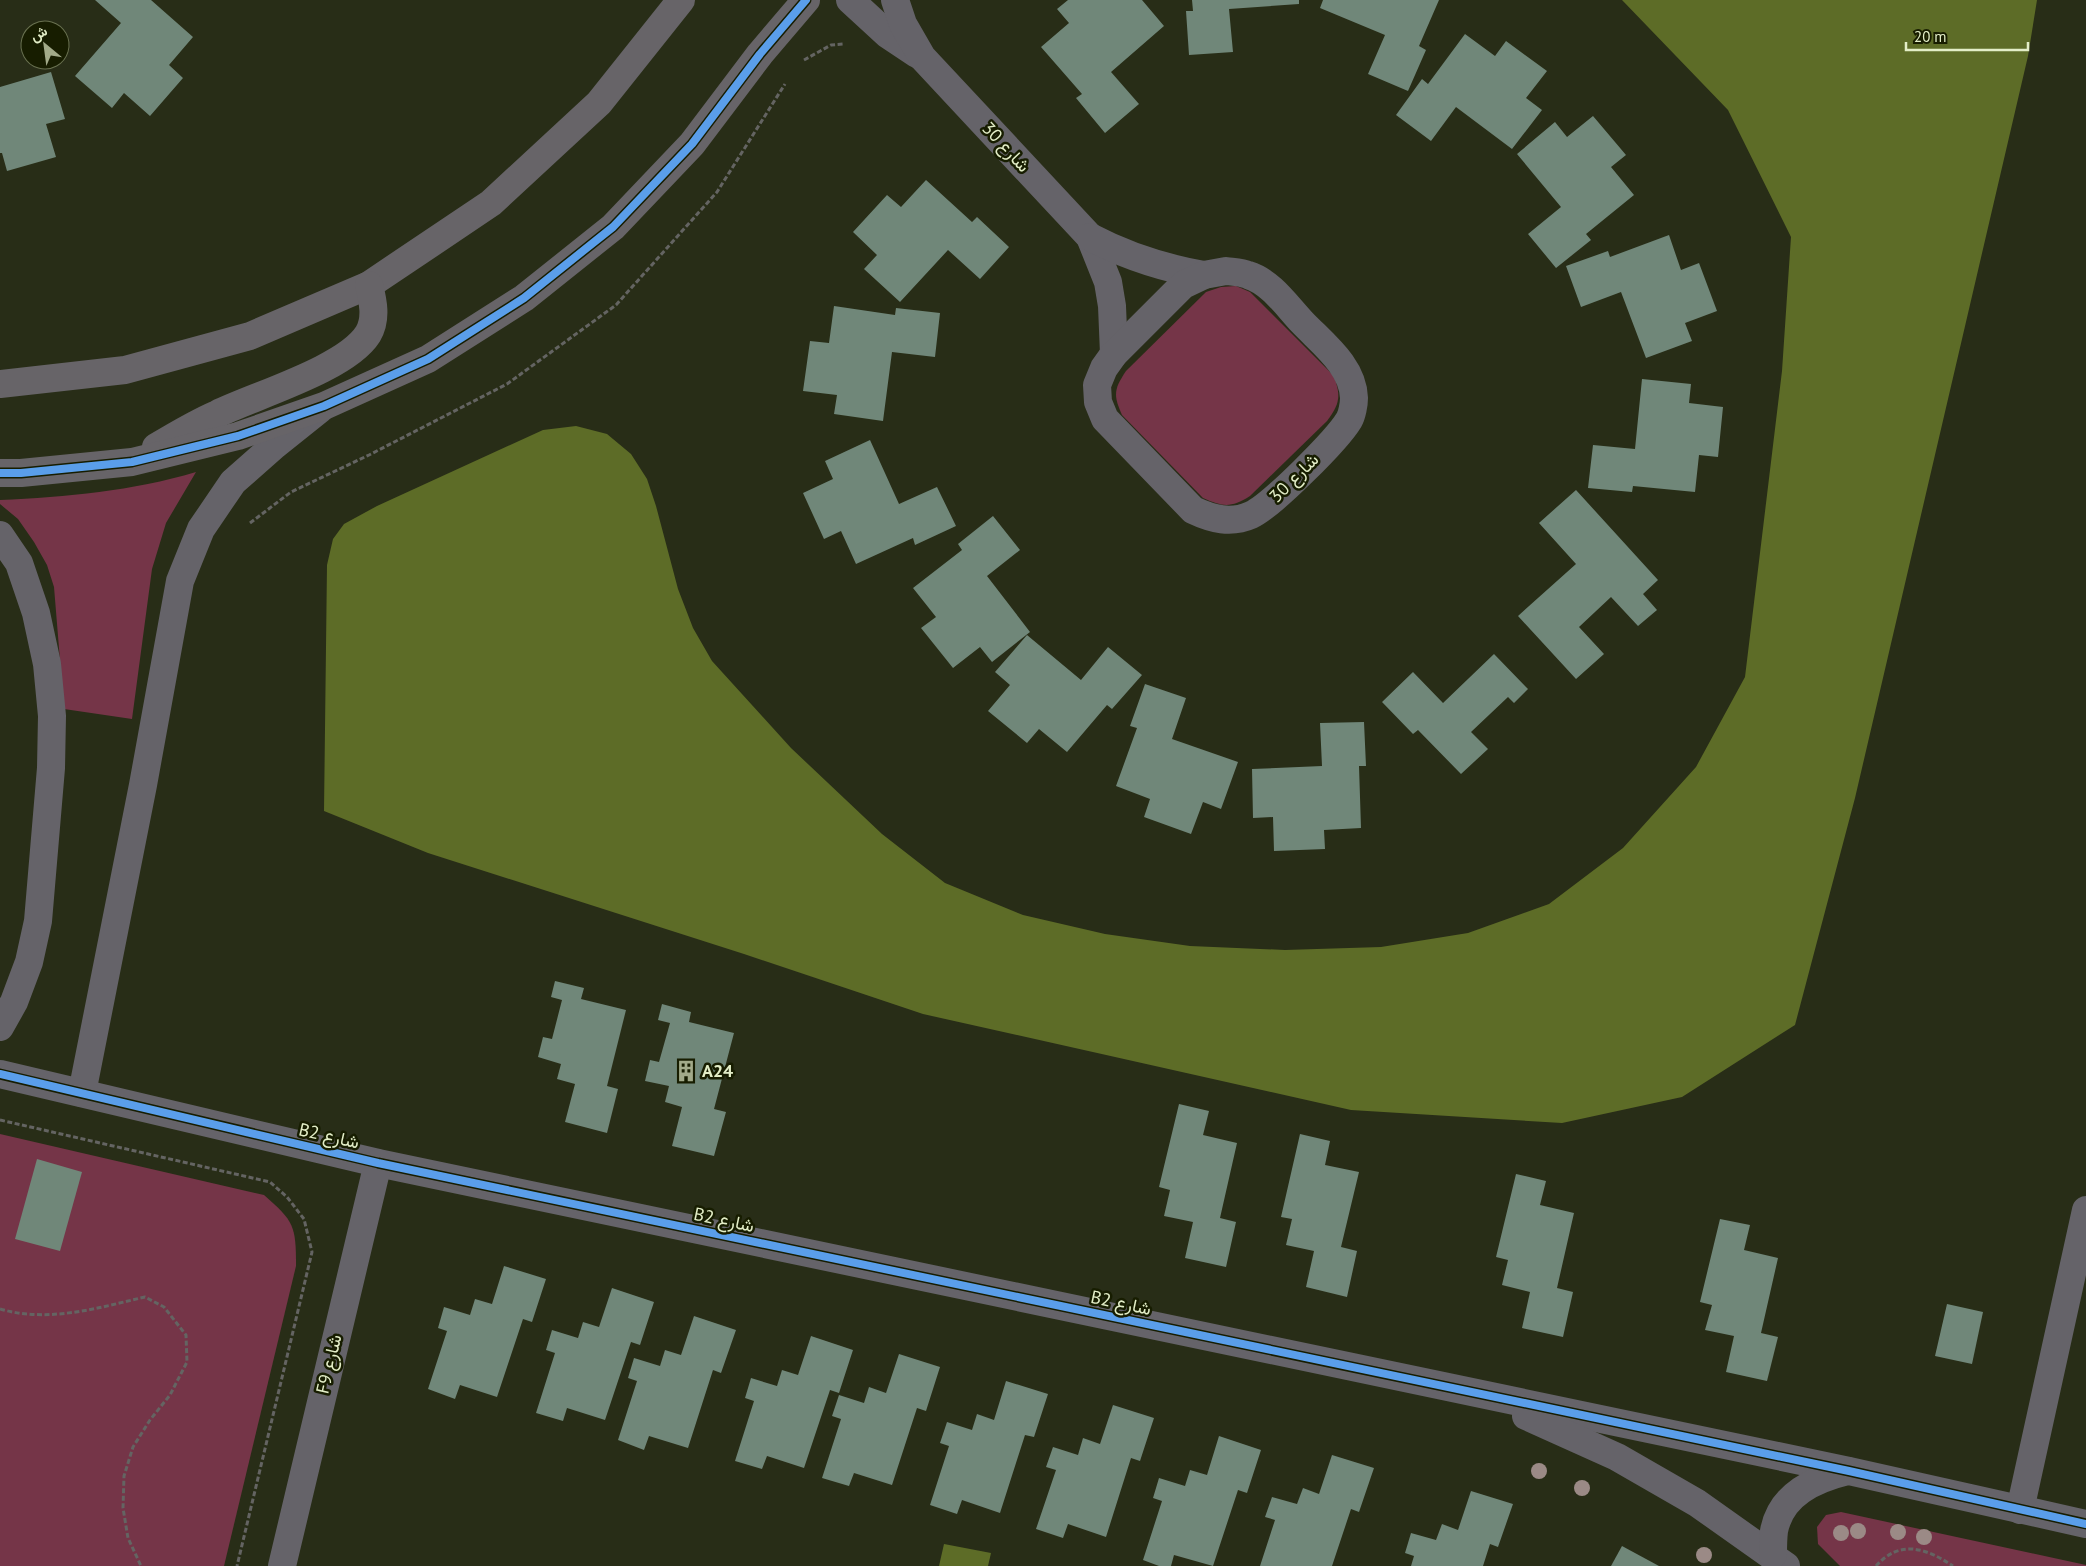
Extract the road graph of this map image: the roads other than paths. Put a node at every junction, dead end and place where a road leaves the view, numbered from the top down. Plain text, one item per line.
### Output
1 (681, 0) edge
2 (806, 0) edge
3 (850, 0) edge
4 (895, 0) edge
5 (922, 57) junction
6 (1090, 237) junction
7 (1204, 275) junction
8 (369, 285) junction
9 (1114, 354) junction
10 (0, 384) edge
11 (324, 406) junction
12 (132, 462) junction
13 (0, 473) edge
14 (0, 534) edge
15 (0, 1027) edge
16 (0, 1074) edge
17 (82, 1093) junction
18 (378, 1163) junction
19 (2086, 1210) edge
20 (1444, 1387) junction
21 (1849, 1471) junction
22 (2020, 1510) junction
23 (2086, 1524) edge
24 (1780, 1560) edge
25 (282, 1566) edge

1 - 8 street
2 - 11 street
3 - 5 street, شارع 30
4 - 5 street, شارع 30
5 - 6 street, شارع 30
6 - 7 street, شارع 30
6 - 9 street, شارع 30
7 - 9 street, شارع 30
7 - 9 street, شارع 30
8 - 10 street
8 - 12 street
11 - 12 street
11 - 17 street
12 - 13 street
14 - 15 street
16 - 17 street, B2 شارع
17 - 18 street, B2 شارع
18 - 20 street, B2 شارع
18 - 25 street, F9 شارع
19 - 22 street
20 - 21 street
20 - 24 street
21 - 22 street
21 - 24 street
22 - 23 street

